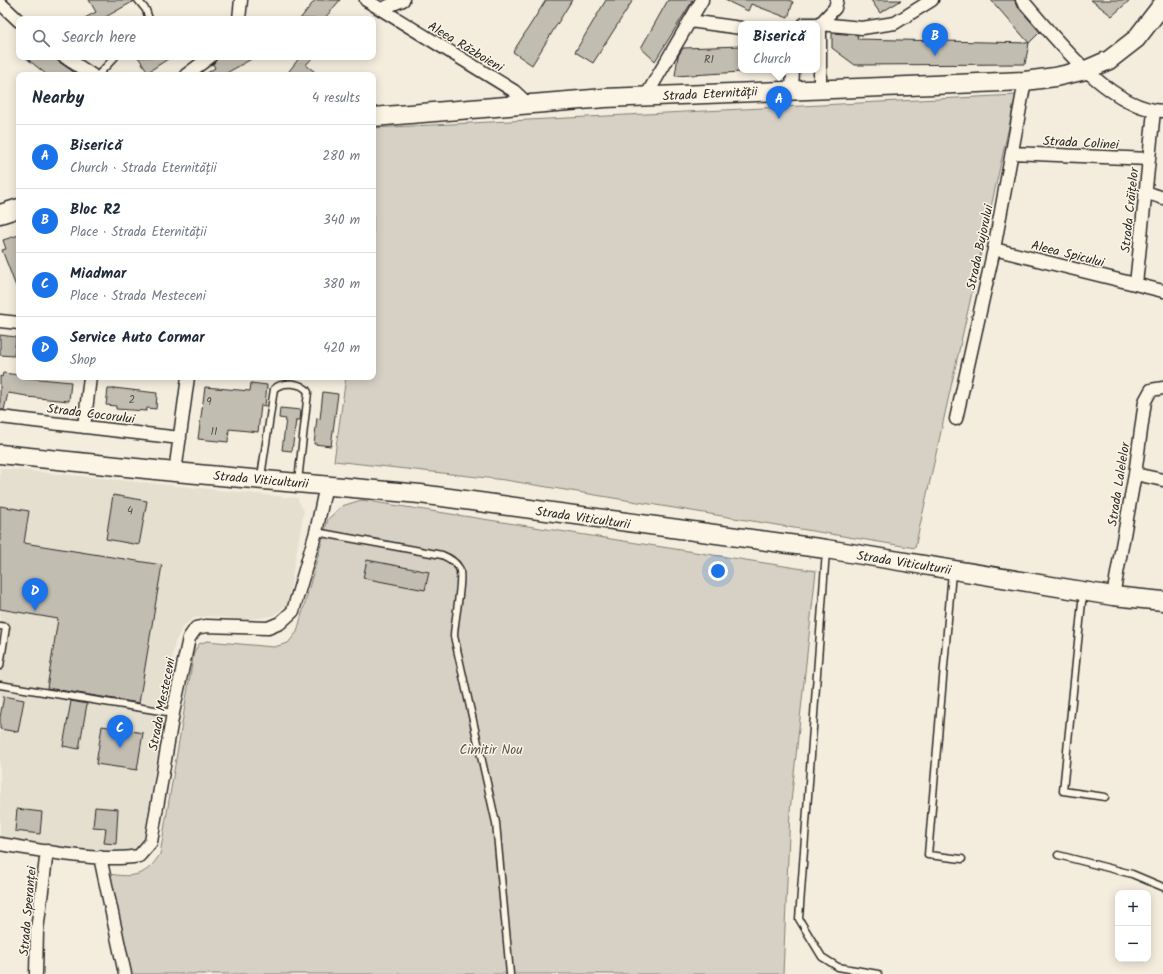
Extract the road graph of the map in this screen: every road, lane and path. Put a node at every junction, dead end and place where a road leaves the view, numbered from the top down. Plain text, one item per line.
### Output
1 (138, 0) edge
2 (241, 0) edge
3 (366, 0) edge
4 (403, 0) edge
5 (702, 0) edge
6 (837, 0) edge
7 (932, 0) edge
8 (1022, 0) edge
9 (0, 4) edge
10 (1163, 4) edge
11 (381, 9) junction
12 (148, 16) edge
13 (239, 16) edge
14 (16, 18) edge
15 (690, 21) junction
16 (820, 24) junction
17 (738, 28) edge
18 (70, 60) edge
19 (112, 60) edge
20 (206, 60) edge
21 (1086, 70) junction
22 (88, 72) edge
23 (101, 72) edge
24 (190, 72) edge
25 (793, 73) edge
26 (1025, 80) junction
27 (820, 89) junction
28 (792, 90) junction
29 (646, 96) junction
30 (529, 105) junction
31 (1158, 111) edge
32 (376, 117) edge
33 (1012, 153) junction
34 (1149, 160) junction
35 (1145, 192) junction
36 (1163, 198) edge
37 (16, 209) edge
38 (0, 214) edge
39 (994, 249) junction
40 (1136, 284) junction
41 (1163, 291) edge
42 (0, 321) edge
43 (16, 323) edge
44 (90, 380) edge
45 (188, 380) edge
46 (1163, 388) edge
47 (0, 416) edge
48 (956, 419) dead end
49 (84, 427) junction
50 (180, 438) junction
51 (0, 454) edge
52 (175, 472) junction
53 (1135, 474) junction
54 (260, 479) junction
55 (1163, 480) edge
56 (298, 482) junction
57 (326, 485) junction
58 (316, 532) junction
59 (826, 549) junction
60 (952, 570) junction
61 (1083, 591) junction
62 (1113, 596) junction
63 (1163, 602) edge
64 (0, 626) edge
65 (0, 666) edge
66 (0, 685) edge
67 (172, 713) junction
68 (1105, 797) dead end
69 (0, 844) edge
70 (47, 850) junction
71 (1058, 854) dead end
72 (100, 857) junction
73 (962, 859) dead end
74 (1163, 887) edge
75 (36, 974) edge
76 (125, 974) edge
77 (510, 974) edge
78 (878, 974) edge

1 - 12 lane
2 - 13 street
3 - 11 street, Aleea Războieni
4 - 11 street
5 - 15 street
6 - 16 street
7 - 16 street
8 - 21 street
9 - 14 street
10 - 21 main road, Strada Eternității
11 - 30 street, Aleea Războieni
15 - 17 street
15 - 29 street
16 - 27 street
18 - 22 street
19 - 23 lane
20 - 24 street
21 - 26 main road, Strada Eternității
21 - 31 street
25 - 28 street
26 - 27 main road, Strada Eternității
26 - 33 street, Strada Bujorului
27 - 28 main road, Strada Eternității
28 - 29 main road, Strada Eternității
29 - 30 main road, Strada Eternității
30 - 32 main road, Strada Eternității
31 - 34 street, Strada Crăițelor
33 - 34 street, Strada Colinei
33 - 39 street, Strada Bujorului
34 - 35 street, Strada Crăițelor
35 - 36 street
35 - 40 street, Strada Crăițelor
37 - 38 main road
39 - 40 street, Aleea Spicului
39 - 48 street, Strada Bujorului
40 - 41 street
42 - 43 street
44 - 49 street
45 - 50 street
46 - 53 street, Strada Lalelelor
47 - 49 street, Strada Cocorului
49 - 50 street, Strada Cocorului
50 - 52 street
51 - 52 main road, Strada Viticulturii
52 - 54 main road, Strada Viticulturii
53 - 55 street
53 - 62 street, Strada Lalelelor
54 - 56 main road, Strada Viticulturii
54 - 56 lane
56 - 57 main road, Strada Viticulturii
57 - 58 street, Strada Mesteceni
57 - 59 main road, Strada Viticulturii
58 - 67 street, Strada Mesteceni
58 - 77 lane
59 - 60 main road, Strada Viticulturii
59 - 78 lane
60 - 61 main road, Strada Viticulturii
60 - 73 lane
61 - 62 main road, Strada Viticulturii
61 - 68 lane
62 - 63 main road, Strada Viticulturii
64 - 65 lane
66 - 67 lane
67 - 72 street, Strada Mesteceni
69 - 70 street, Strada Mesteceni
70 - 72 street, Strada Mesteceni
70 - 75 street, Strada Speranței
71 - 74 lane
72 - 76 street

